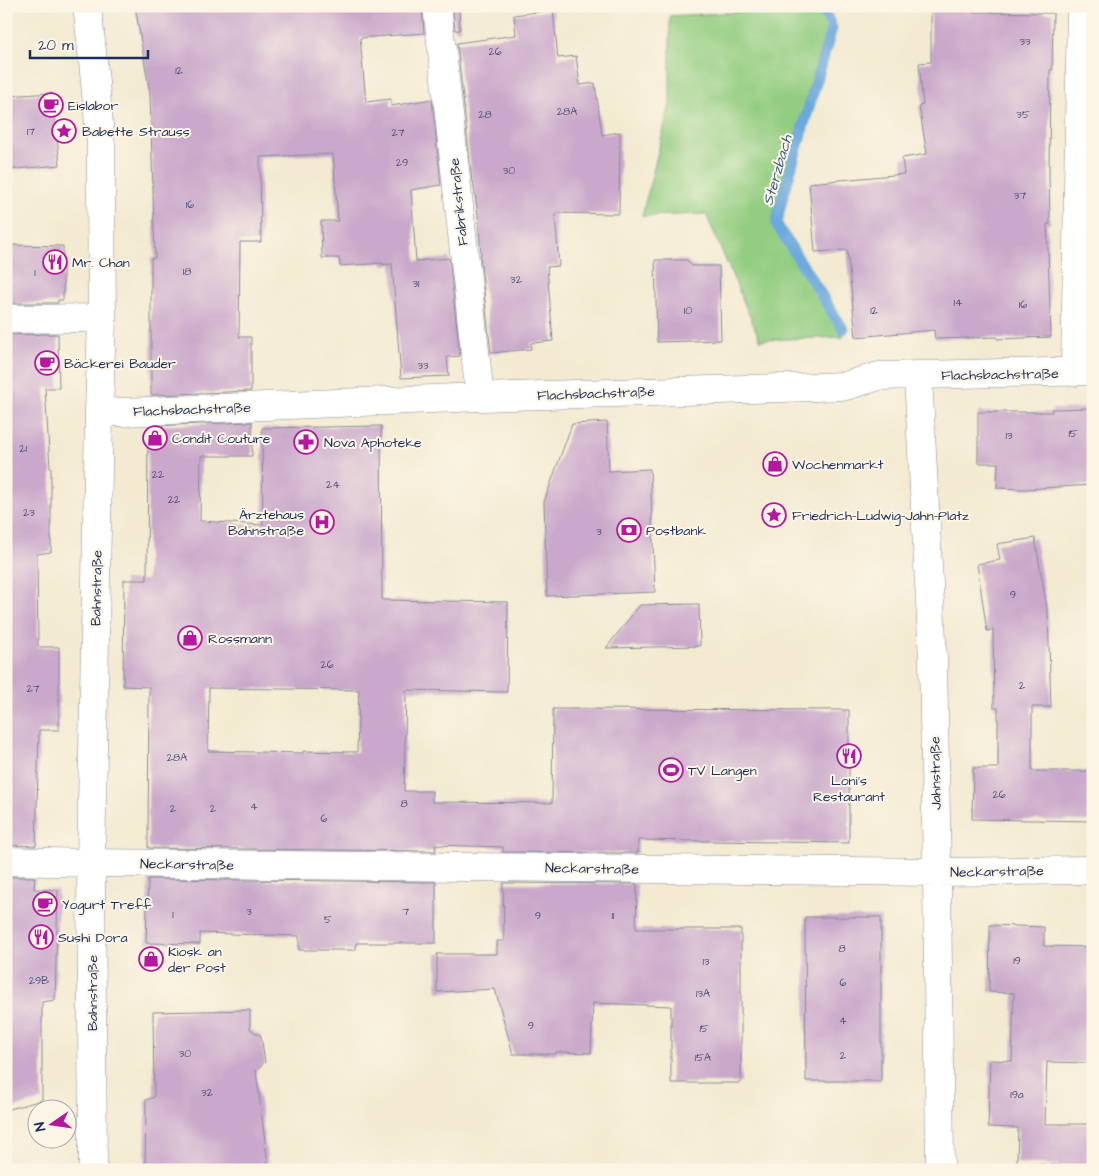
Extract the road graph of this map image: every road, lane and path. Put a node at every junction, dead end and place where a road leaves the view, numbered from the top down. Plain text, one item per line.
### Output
1 (87, 6) edge
2 (437, 6) edge
3 (1081, 6) edge
4 (102, 318) junction
5 (6, 319) edge
6 (1084, 372) edge
7 (918, 376) junction
8 (480, 397) junction
9 (99, 413) junction
10 (6, 861) edge
11 (91, 863) junction
12 (1093, 870) edge
13 (937, 872) junction
14 (93, 1170) edge
15 (940, 1170) edge

1 - 4 street, Bahnstraße
2 - 8 street, Fabrikstraße
3 - 6 street
4 - 5 street
4 - 9 street, Bahnstraße
6 - 7 street, Flachsbachstraße
7 - 8 street, Flachsbachstraße
7 - 13 street, Jahnstraße
8 - 9 street, Flachsbachstraße
9 - 11 street, Bahnstraße
10 - 11 street, Neckarstraße
11 - 13 street, Neckarstraße
11 - 14 street, Bahnstraße
12 - 13 street, Neckarstraße
13 - 15 street, Jahnstraße

